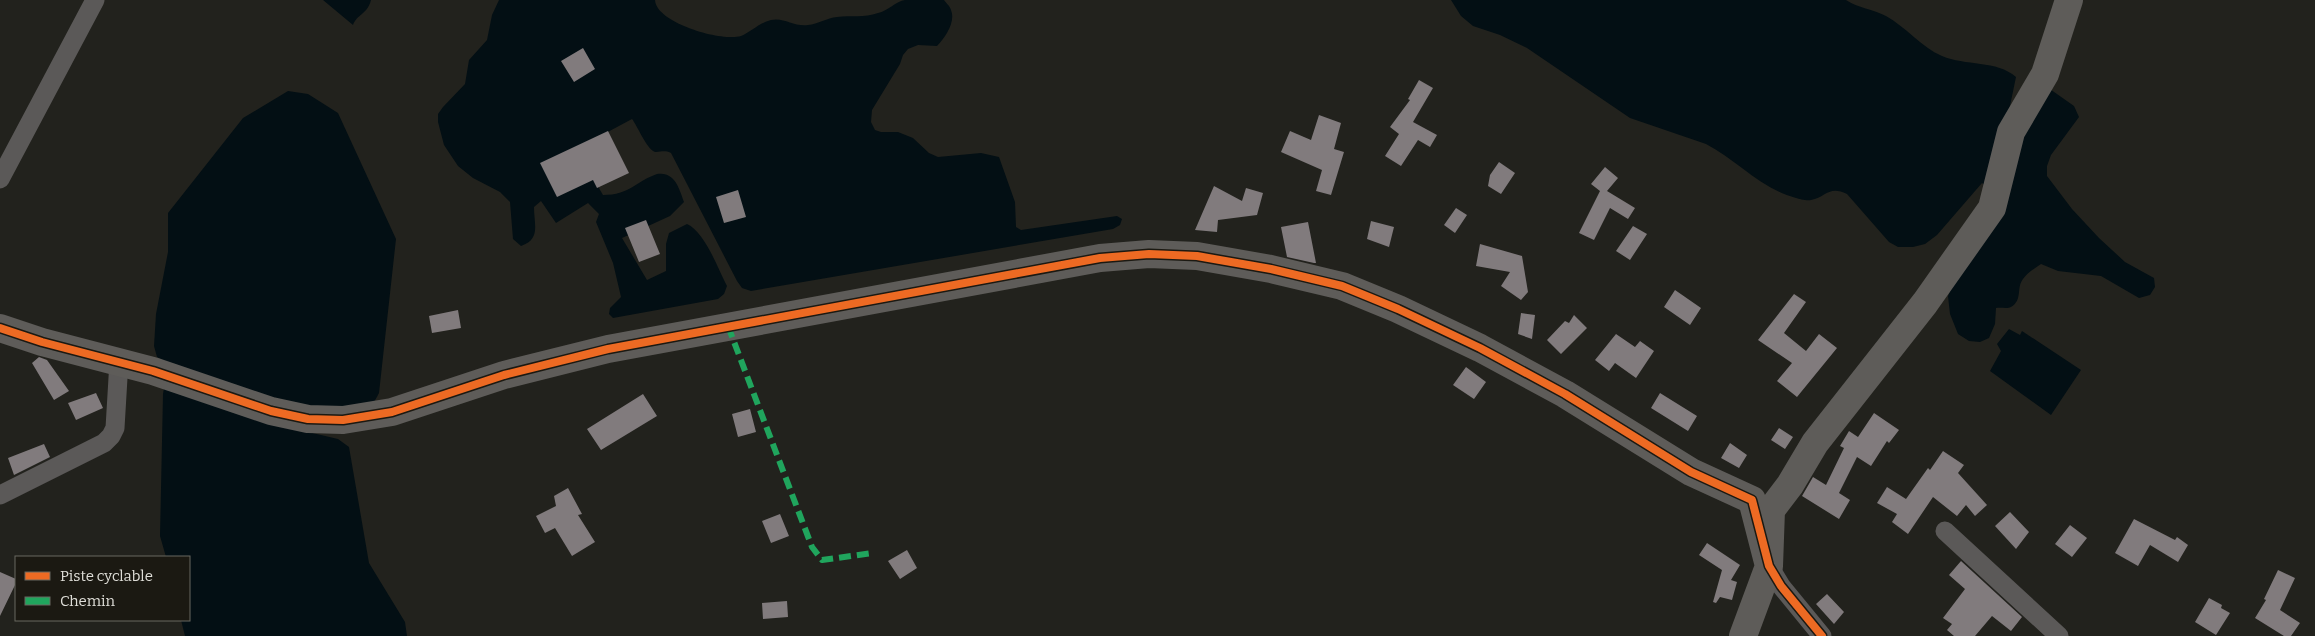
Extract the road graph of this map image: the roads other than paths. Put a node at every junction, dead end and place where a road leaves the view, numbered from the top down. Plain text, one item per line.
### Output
1 (95, 0) edge
2 (2069, 0) edge
3 (0, 178) edge
4 (0, 328) edge
5 (120, 361) junction
6 (0, 495) edge
7 (1945, 531) dead end
8 (1769, 566) junction
9 (1743, 636) edge
10 (1822, 636) edge
11 (2059, 636) edge

1 - 3 street
2 - 8 street
4 - 5 street
5 - 6 street
5 - 8 street
7 - 11 street
8 - 9 street
8 - 10 street

